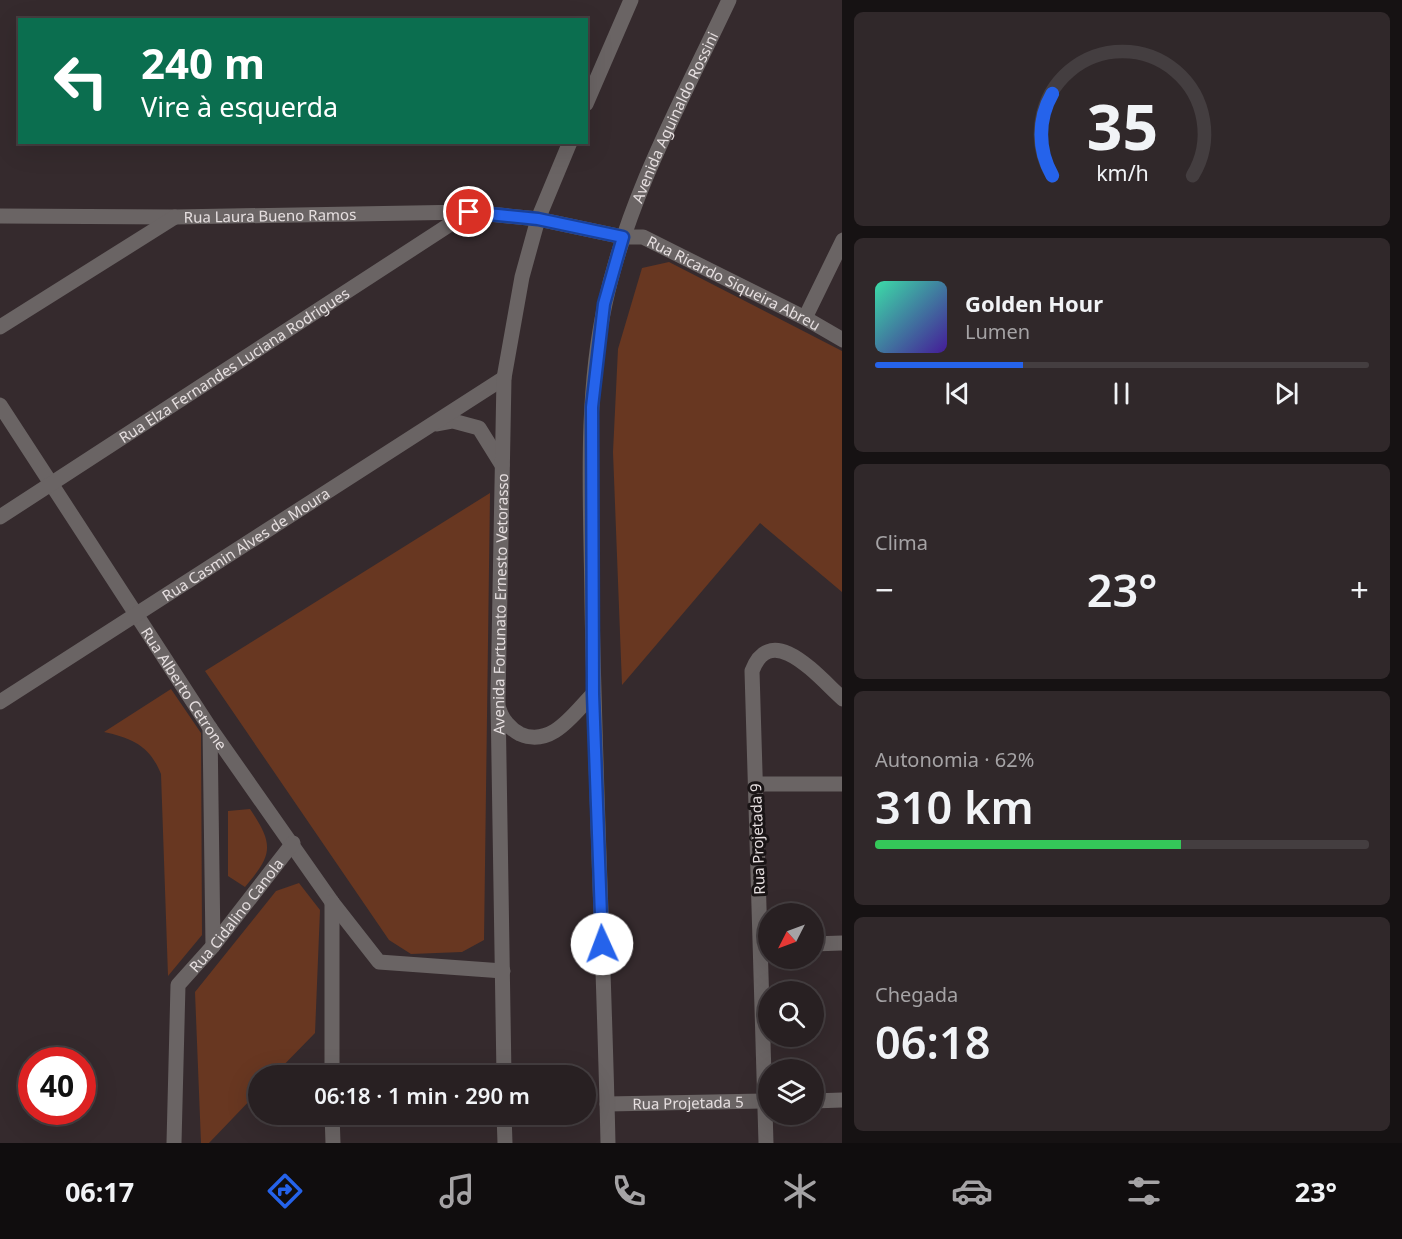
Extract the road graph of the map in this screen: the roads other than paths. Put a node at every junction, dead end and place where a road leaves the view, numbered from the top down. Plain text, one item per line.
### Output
1 (631, 0) edge
2 (729, 0) edge
3 (588, 99) edge
4 (569, 144) edge
5 (469, 212) junction
6 (0, 216) edge
7 (175, 218) junction
8 (538, 219) junction
9 (623, 237) junction
10 (842, 242) edge
11 (806, 318) junction
12 (0, 327) edge
13 (842, 339) edge
14 (504, 378) junction
15 (0, 405) edge
16 (431, 425) junction
17 (503, 465) junction
18 (50, 485) junction
19 (0, 518) edge
20 (136, 617) junction
21 (593, 694) junction
22 (842, 698) edge
23 (0, 702) edge
24 (498, 706) junction
25 (210, 728) junction
26 (756, 784) junction
27 (842, 784) edge
28 (293, 843) junction
29 (332, 902) junction
30 (762, 903) edge
31 (842, 943) edge
32 (824, 944) edge
33 (213, 946) junction
34 (764, 969) edge
35 (503, 971) junction
36 (765, 1059) edge
37 (332, 1065) edge
38 (504, 1065) edge
39 (842, 1100) edge
40 (758, 1101) edge
41 (824, 1101) edge
42 (607, 1104) junction
43 (332, 1125) edge
44 (504, 1125) edge
45 (766, 1125) edge
46 (174, 1143) edge
47 (333, 1143) edge
48 (505, 1143) edge
49 (608, 1143) edge
50 (766, 1143) edge

1 - 3 street
2 - 9 street, Avenida Aguinaldo Rossini
4 - 8 street, Avenida Fortunato Ernesto Vetorasso
5 - 7 street, Rua Laura Bueno Ramos
5 - 8 street, Rua Laura Bueno Ramos
5 - 18 street, Rua Elza Fernandes Luciana Rodrigues
6 - 7 street, Rua Laura Bueno Ramos
7 - 12 street
8 - 9 street, Rua Ricardo Siqueira Abreu
8 - 14 street, Avenida Fortunato Ernesto Vetorasso
9 - 11 street, Rua Ricardo Siqueira Abreu
9 - 21 street
10 - 11 street
11 - 13 street, Rua Ricardo Siqueira Abreu
14 - 16 street, Rua Casmin Alves de Moura
14 - 17 street, Avenida Fortunato Ernesto Vetorasso
15 - 18 street, Rua Alberto Cetrone
16 - 17 street, Rua Casmin Alves de Moura
16 - 20 street, Rua Casmin Alves de Moura
17 - 24 street, Avenida Fortunato Ernesto Vetorasso
18 - 19 street, Rua Elza Fernandes Luciana Rodrigues
18 - 20 street, Rua Alberto Cetrone
20 - 23 street, Rua Casmin Alves de Moura
20 - 25 street, Rua Alberto Cetrone
21 - 24 street
21 - 42 street
22 - 26 street, Rua Projetada 9
24 - 35 street, Avenida Fortunato Ernesto Vetorasso
25 - 28 street, Rua Alberto Cetrone
25 - 33 street
26 - 27 street
26 - 30 street, Rua Projetada 9
28 - 29 street, Rua Alberto Cetrone
28 - 33 street, Rua Cidalino Canola
29 - 35 street, Rua Alberto Cetrone
29 - 37 street
31 - 32 street
33 - 46 street, Rua Cidalino Canola
34 - 36 street, Rua Projetada 9
35 - 38 street, Avenida Fortunato Ernesto Vetorasso
39 - 41 street
40 - 42 street, Rua Projetada 5
42 - 49 street
43 - 47 street
44 - 48 street
45 - 50 street, Rua Projetada 9

